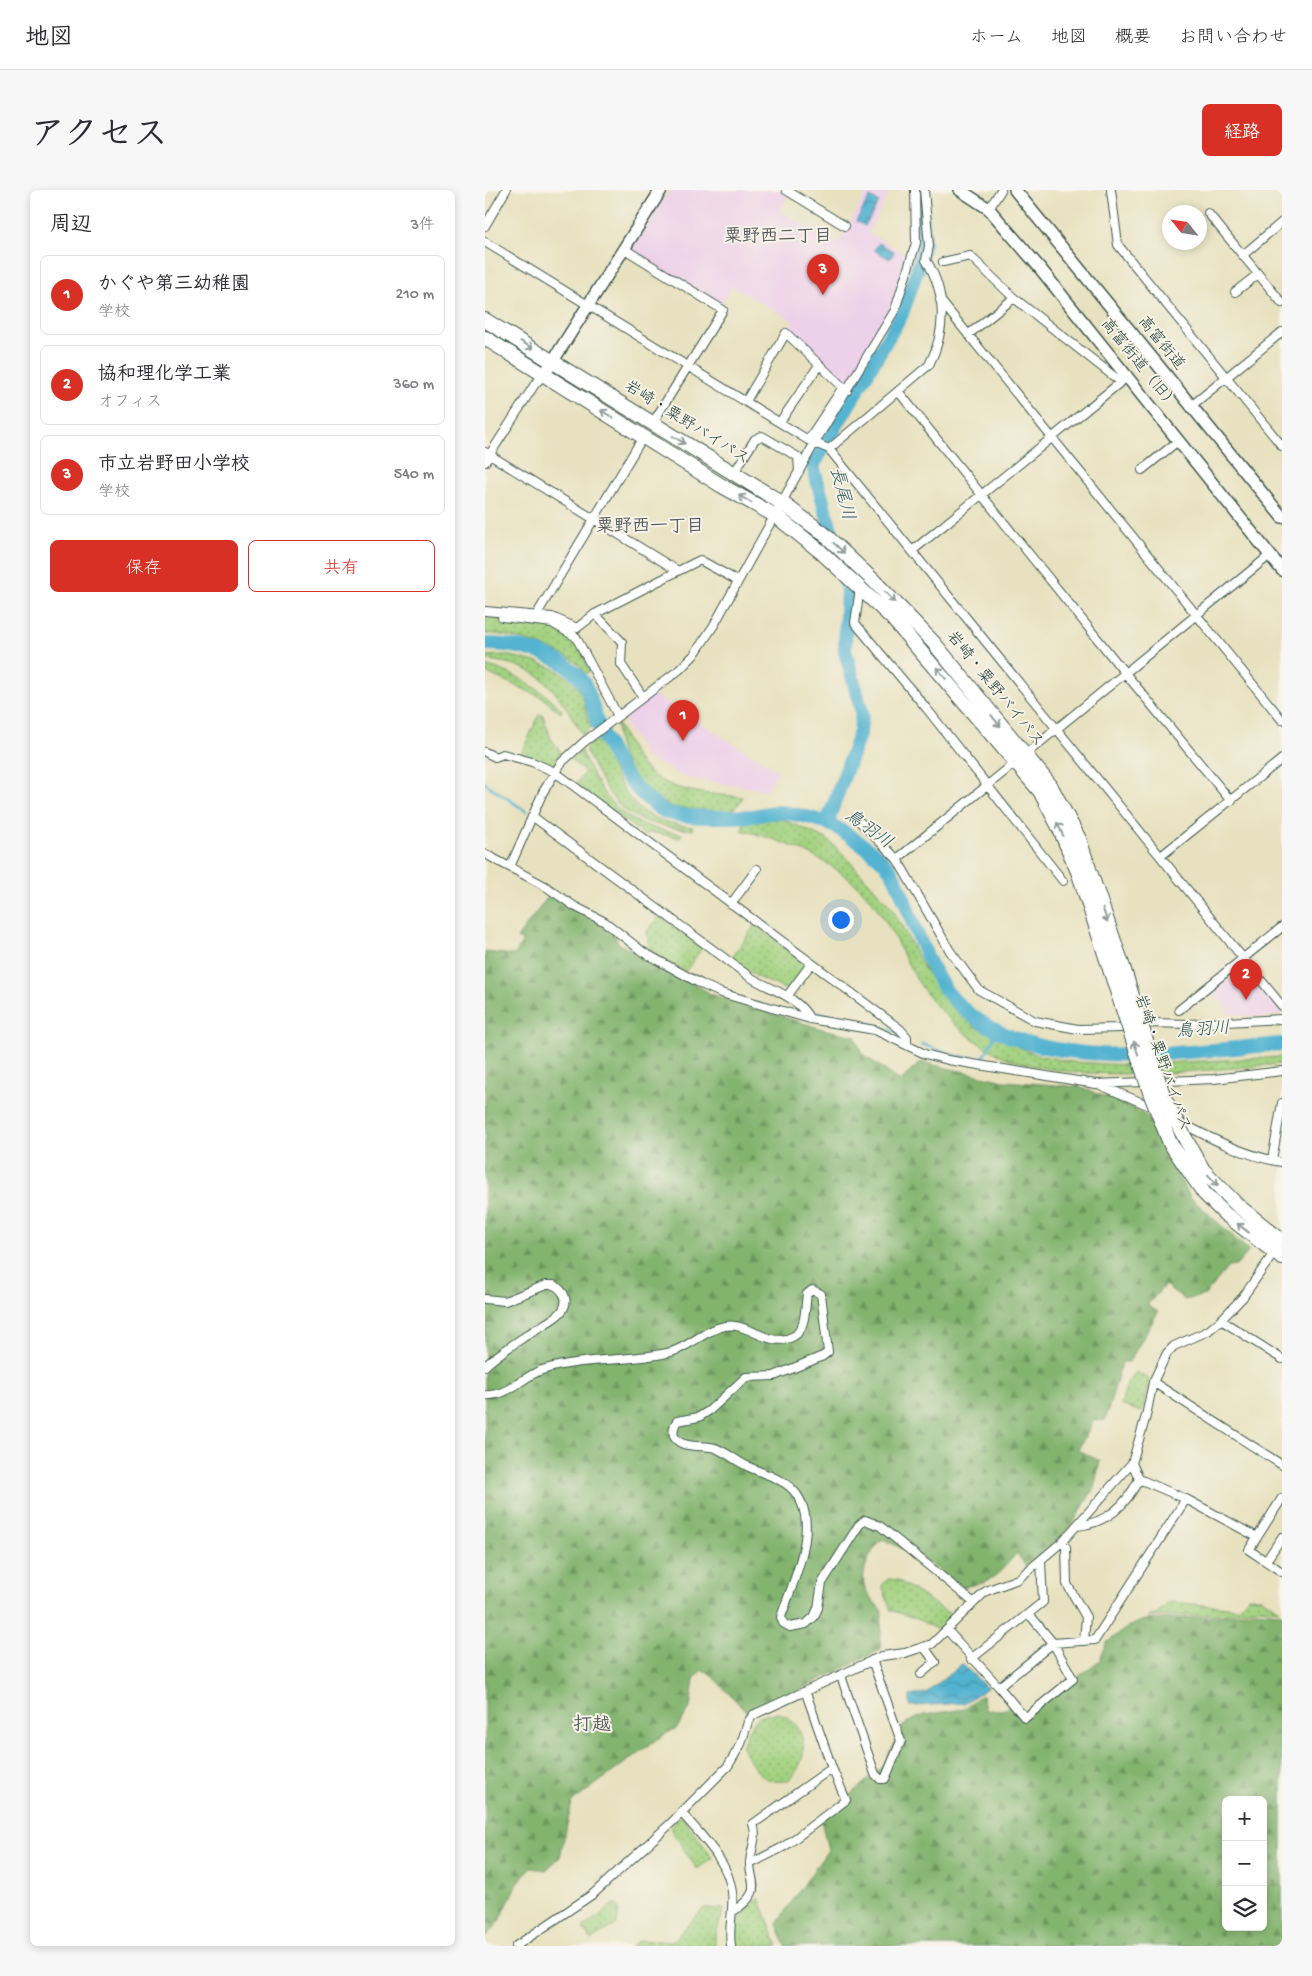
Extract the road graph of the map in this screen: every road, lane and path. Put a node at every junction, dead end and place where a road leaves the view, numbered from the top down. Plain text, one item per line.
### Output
1 (506, 190) edge
2 (661, 190) edge
3 (786, 190) edge
4 (915, 190) edge
5 (924, 190) edge
6 (960, 190) edge
7 (1001, 190) edge
8 (1015, 190) edge
9 (1111, 190) edge
10 (796, 193) edge
11 (989, 209) junction
12 (1208, 213) dead end
13 (1282, 222) edge
14 (485, 226) edge
15 (845, 226) dead end
16 (922, 231) junction
17 (485, 242) edge
18 (623, 248) junction
19 (1243, 255) junction
20 (920, 257) junction
21 (943, 262) dead end
22 (1258, 274) junction
23 (1235, 292) dead end
24 (1014, 298) junction
25 (940, 300) junction
26 (588, 304) junction
27 (1282, 304) edge
28 (485, 320) edge
29 (1282, 332) edge
30 (969, 334) junction
31 (485, 338) edge
32 (553, 360) junction
33 (819, 365) junction
34 (688, 366) junction
35 (544, 375) junction
36 (1226, 377) junction
37 (1124, 379) junction
38 (845, 389) junction
39 (898, 391) junction
40 (746, 401) junction
41 (1190, 407) junction
42 (780, 422) junction
43 (652, 424) junction
44 (643, 437) junction
45 (1053, 437) junction
46 (1178, 440) junction
47 (811, 442) junction
48 (1282, 446) edge
49 (829, 448) junction
50 (486, 457) edge
51 (1141, 470) dead end
52 (799, 472) junction
53 (734, 473) junction
54 (982, 495) junction
55 (782, 503) junction
56 (776, 516) junction
57 (1282, 517) edge
58 (594, 521) junction
59 (912, 551) junction
60 (1270, 555) junction
61 (1282, 570) edge
62 (677, 571) junction
63 (738, 581) junction
64 (855, 584) junction
65 (485, 612) edge
66 (494, 612) junction
67 (537, 614) junction
68 (595, 614) junction
69 (1197, 615) junction
70 (1125, 674) junction
71 (643, 697) junction
72 (616, 717) junction
73 (1282, 720) edge
74 (1056, 730) junction
75 (485, 752) edge
76 (1020, 759) junction
77 (1282, 759) edge
78 (555, 772) junction
79 (987, 785) junction
80 (1231, 801) junction
81 (532, 816) junction
82 (857, 820) dead end
83 (485, 854) edge
84 (1161, 856) junction
85 (897, 859) junction
86 (510, 867) junction
87 (757, 869) dead end
88 (1084, 871) junction
89 (1063, 881) dead end
90 (731, 904) junction
91 (1282, 927) edge
92 (1242, 959) junction
93 (811, 964) junction
94 (788, 995) junction
95 (1282, 1006) edge
96 (1179, 1010) dead end
97 (1282, 1018) edge
98 (810, 1019) junction
99 (907, 1045) junction
100 (1282, 1072) edge
101 (1096, 1084) junction
102 (1282, 1103) edge
103 (1272, 1160) junction
104 (1282, 1162) edge
105 (1280, 1246) edge
106 (485, 1299) edge
107 (1221, 1320) junction
108 (1282, 1359) edge
109 (485, 1366) edge
110 (1153, 1382) junction
111 (485, 1396) edge
112 (1132, 1464) junction
113 (1282, 1465) edge
114 (1139, 1479) junction
115 (1186, 1498) junction
116 (1282, 1498) edge
117 (1077, 1526) junction
118 (1257, 1537) junction
119 (1282, 1537) edge
120 (1062, 1542) junction
121 (1041, 1561) junction
122 (1266, 1561) junction
123 (1282, 1572) edge
124 (973, 1602) junction
125 (1029, 1614) junction
126 (948, 1631) junction
127 (1084, 1641) junction
128 (1053, 1643) junction
129 (924, 1647) junction
130 (971, 1658) junction
131 (872, 1660) junction
132 (921, 1674) dead end
133 (841, 1676) junction
134 (999, 1687) junction
135 (806, 1693) junction
136 (832, 1768) junction
137 (681, 1812) junction
138 (750, 1864) junction
139 (732, 1912) junction
140 (516, 1946) edge
141 (731, 1946) edge

1 - 14 street
2 - 18 street
3 - 10 street
4 - 16 street
5 - 16 street
6 - 11 street, 高富街道（旧）
7 - 11 street
8 - 41 street, 高富街道
9 - 36 street
10 - 15 street
11 - 37 street, 高富街道（旧）
12 - 19 street
13 - 19 street
16 - 20 street
16 - 20 street
17 - 26 street
18 - 26 street
18 - 34 street
19 - 22 street
20 - 25 street
20 - 38 street
21 - 24 street
22 - 23 street
22 - 27 street
24 - 30 street
24 - 37 street
25 - 30 street
25 - 39 street
26 - 32 street
26 - 34 street
28 -> 32 highway, 岩崎・粟野バイパス
29 - 36 street
30 - 45 street
31 - 35 highway, 岩崎・粟野バイパス
32 - 35 street
32 - 43 highway, 岩崎・粟野バイパス
33 - 38 street
33 - 40 street
33 - 42 street
34 - 40 street
34 - 43 street
44 -> 35 highway, 岩崎・粟野バイパス
35 - 50 street
36 - 41 street
36 - 48 street
37 - 45 street
37 - 46 street, 高富街道（旧）
38 - 47 street
39 - 49 street
39 - 54 street
40 - 42 street
41 - 57 street, 高富街道
42 - 47 street
43 -> 53 highway, 岩崎・粟野バイパス
56 -> 44 highway, 岩崎・粟野バイパス
44 - 58 street
45 - 54 street
45 - 69 street
46 - 51 street
46 - 60 street, 高富街道（旧）
47 - 49 street
47 - 52 street
49 - 59 street
50 - 58 street
52 - 53 street
52 - 55 street
53 - 55 highway, 岩崎・粟野バイパス
54 - 59 street
54 - 70 street
55 - 56 street
55 -> 76 highway, 岩崎・粟野バイパス
56 - 63 street
56 - 64 highway, 岩崎・粟野バイパス
58 - 62 street
58 - 67 street
59 - 74 street
60 - 61 street, 高富街道（旧）
60 - 69 street
62 - 63 street
62 - 68 street
63 - 71 street
76 -> 64 highway, 岩崎・粟野バイパス
64 - 79 street
65 - 66 street
66 - 67 street
66 - 72 street
67 - 68 street
68 - 71 street
69 - 70 street
69 - 73 street
70 - 74 street
70 - 80 street
71 - 72 street
72 - 78 street
74 - 76 street
74 - 84 street
75 - 78 street
76 - 79 street
76 - 88 highway, 岩崎・粟野バイパス
77 - 80 street
78 - 81 street
78 - 90 street
79 - 85 street
79 - 89 street
80 - 84 street
81 - 86 street
81 - 94 street
82 - 85 street
83 - 86 street
84 - 92 street
85 - 97 street
86 - 98 street
87 - 90 street
88 -> 105 highway, 岩崎・粟野バイパス, bridge
105 -> 88 highway, 岩崎・粟野バイパス, bridge
90 - 93 street
91 - 92 street
92 - 95 street
92 - 96 street
93 - 94 street
93 - 99 street
94 - 98 street
98 - 99 street
99 - 101 street
100 - 101 street
101 - 103 street
102 - 103 street
103 - 104 street
105 - 107 street
106 - 109 street
107 - 108 street
107 - 110 street
110 - 112 street
110 - 113 street
111 - 124 street
112 - 114 street
112 - 117 street
114 - 115 street
114 - 117 street
115 - 118 street
115 - 127 street
116 - 118 street
117 - 120 street
118 - 122 street
119 - 122 street
120 - 121 street
120 - 127 street
121 - 124 street
121 - 125 street
122 - 123 street
124 - 126 street
125 - 128 street
125 - 130 street
126 - 129 street
126 - 130 street
127 - 128 street
128 - 134 street
128 - 134 street
129 - 131 street
129 - 132 street
130 - 134 street
131 - 133 street
131 - 133 street
133 - 135 street
135 - 136 street
135 - 137 street
136 - 138 street
136 - 138 street
137 - 139 street
137 - 140 street
138 - 139 street
139 - 141 street

